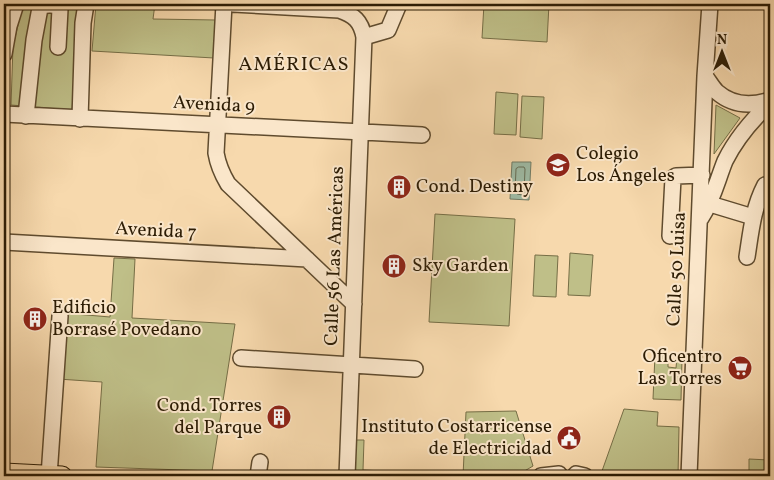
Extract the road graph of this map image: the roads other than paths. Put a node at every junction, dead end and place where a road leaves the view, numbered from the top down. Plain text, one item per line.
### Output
1 (16, 4) edge
2 (86, 4) edge
3 (224, 4) edge
4 (233, 4) edge
5 (399, 4) edge
6 (710, 4) edge
7 (364, 37) junction
8 (58, 47) dead end
9 (4, 54) edge
10 (705, 76) junction
11 (770, 102) edge
12 (4, 114) edge
13 (26, 116) junction
14 (80, 119) junction
15 (217, 126) junction
16 (360, 132) junction
17 (422, 135) dead end
18 (702, 175) junction
19 (765, 184) dead end
20 (710, 204) junction
21 (753, 217) junction
22 (699, 221) junction
23 (670, 236) dead end
24 (4, 242) edge
25 (747, 256) dead end
26 (307, 259) junction
27 (354, 304) junction
28 (60, 316) dead end
29 (241, 358) dead end
30 (351, 364) junction
31 (415, 368) dead end
32 (4, 473) edge
33 (559, 474) dead end
34 (49, 476) edge
35 (62, 476) edge
36 (347, 476) edge
37 (541, 476) edge
38 (689, 476) edge

1 - 9 street
2 - 14 street
3 - 15 street
4 - 7 street
5 - 7 street
6 - 10 street, Calle 50 Luisa
7 - 16 street, Calle 56 Las Américas
8 - 13 street
10 - 11 street
10 - 18 street, Calle 50 Luisa
11 - 20 street
12 - 13 street, Avenida 9
13 - 14 street, Avenida 9
14 - 15 street, Avenida 9
15 - 16 street, Avenida 9
15 - 26 street
16 - 17 street, Avenida 9
16 - 27 street, Calle 56 Las Américas
18 - 22 street, Calle 50 Luisa
18 - 23 street
19 - 21 street
20 - 21 street
20 - 22 street
21 - 25 street
22 - 38 street, Calle 50 Luisa
24 - 26 street, Avenida 7
26 - 27 street
27 - 30 street, Calle 56 Las Américas
28 - 34 street
29 - 30 street
30 - 31 street
30 - 36 street, Calle 56 Las Américas
32 - 34 main road
33 - 37 street
34 - 35 main road

